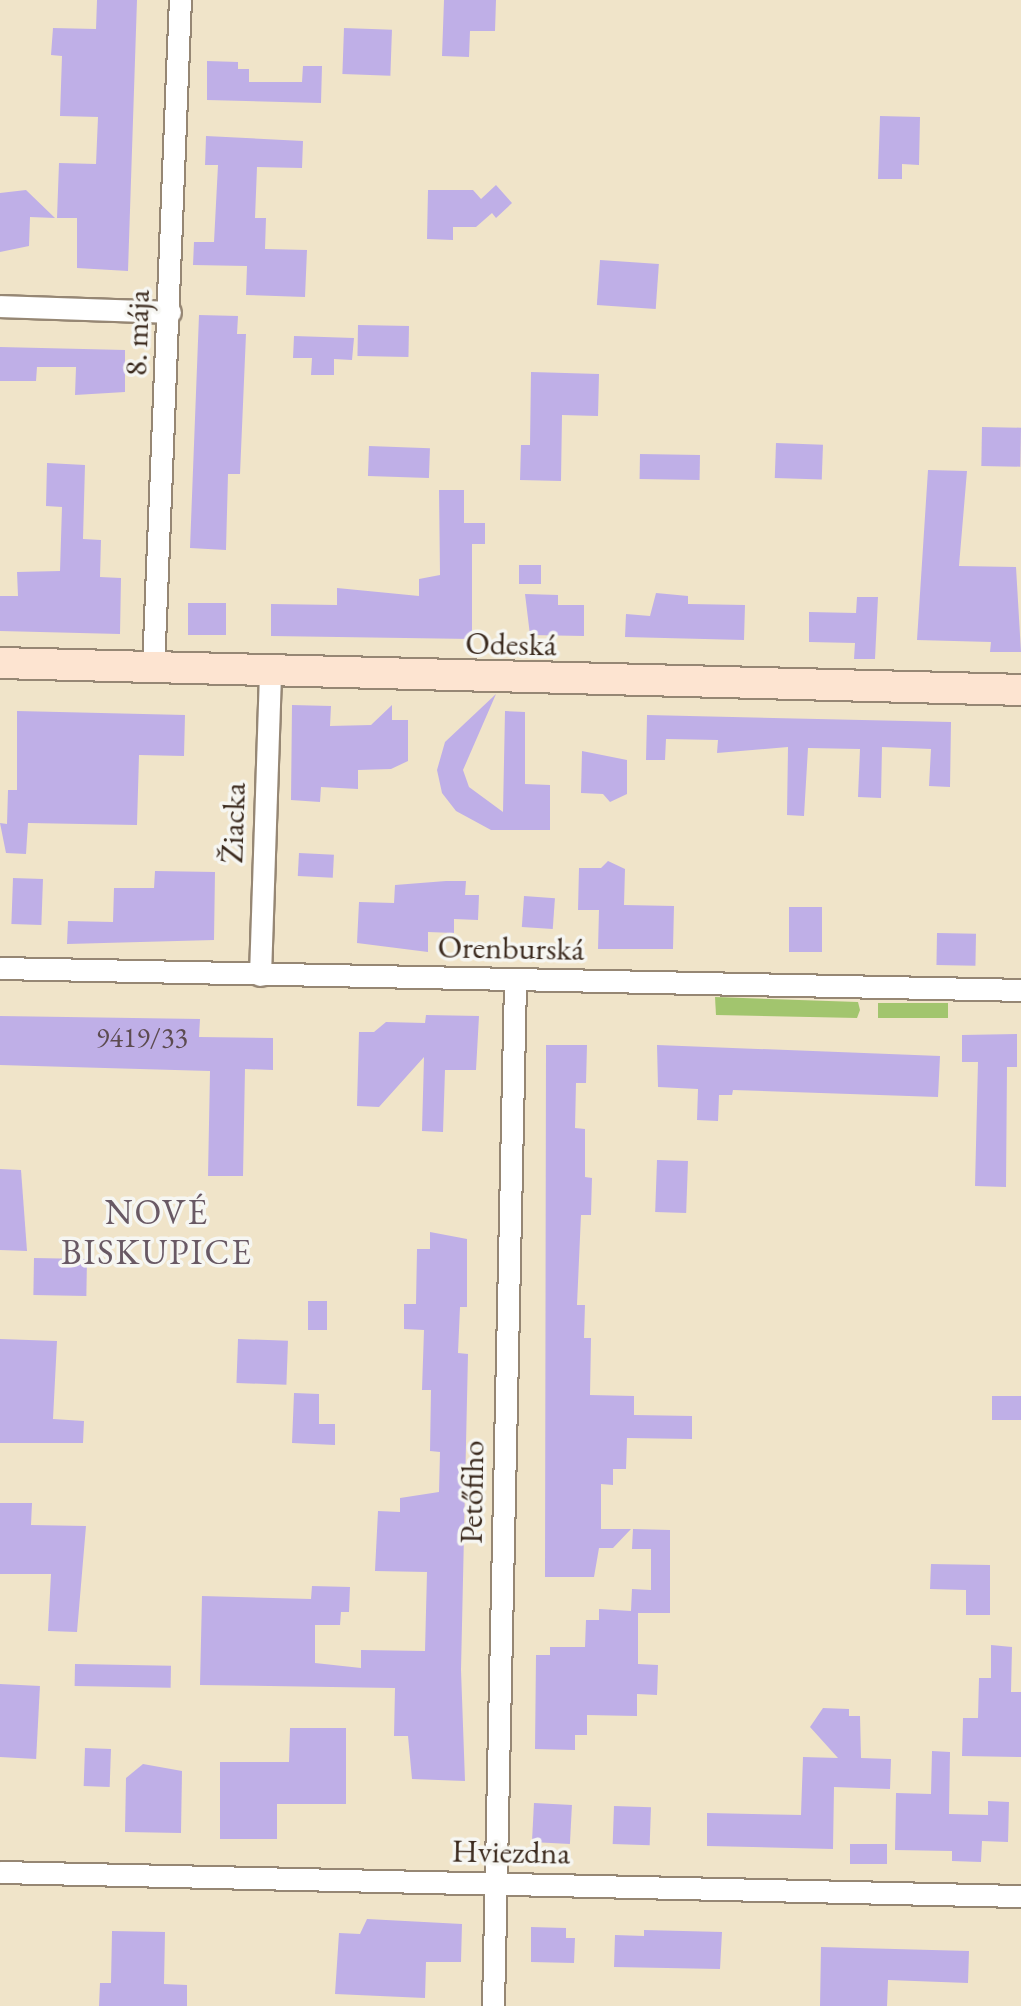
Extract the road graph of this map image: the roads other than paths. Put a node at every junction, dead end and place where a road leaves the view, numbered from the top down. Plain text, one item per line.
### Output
1 (180, 0) edge
2 (0, 306) edge
3 (170, 312) junction
4 (0, 663) edge
5 (153, 668) junction
6 (270, 673) junction
7 (1021, 691) edge
8 (0, 968) edge
9 (260, 975) junction
10 (515, 980) junction
11 (1021, 989) edge
12 (0, 1872) edge
13 (495, 1883) junction
14 (1021, 1896) edge
15 (493, 2006) edge

1 - 3 street, 8. mája
2 - 3 street
3 - 5 street, 8. mája
4 - 5 street, Odeská
5 - 6 street, Odeská
6 - 7 street, Odeská
6 - 9 street, Žiacka
8 - 9 street, Orenburská
9 - 10 street, Orenburská
10 - 11 street, Orenburská
10 - 13 street, Petőfiho
12 - 13 street, Hviezdna
13 - 14 street, Hviezdna
13 - 15 street, Petőfiho

